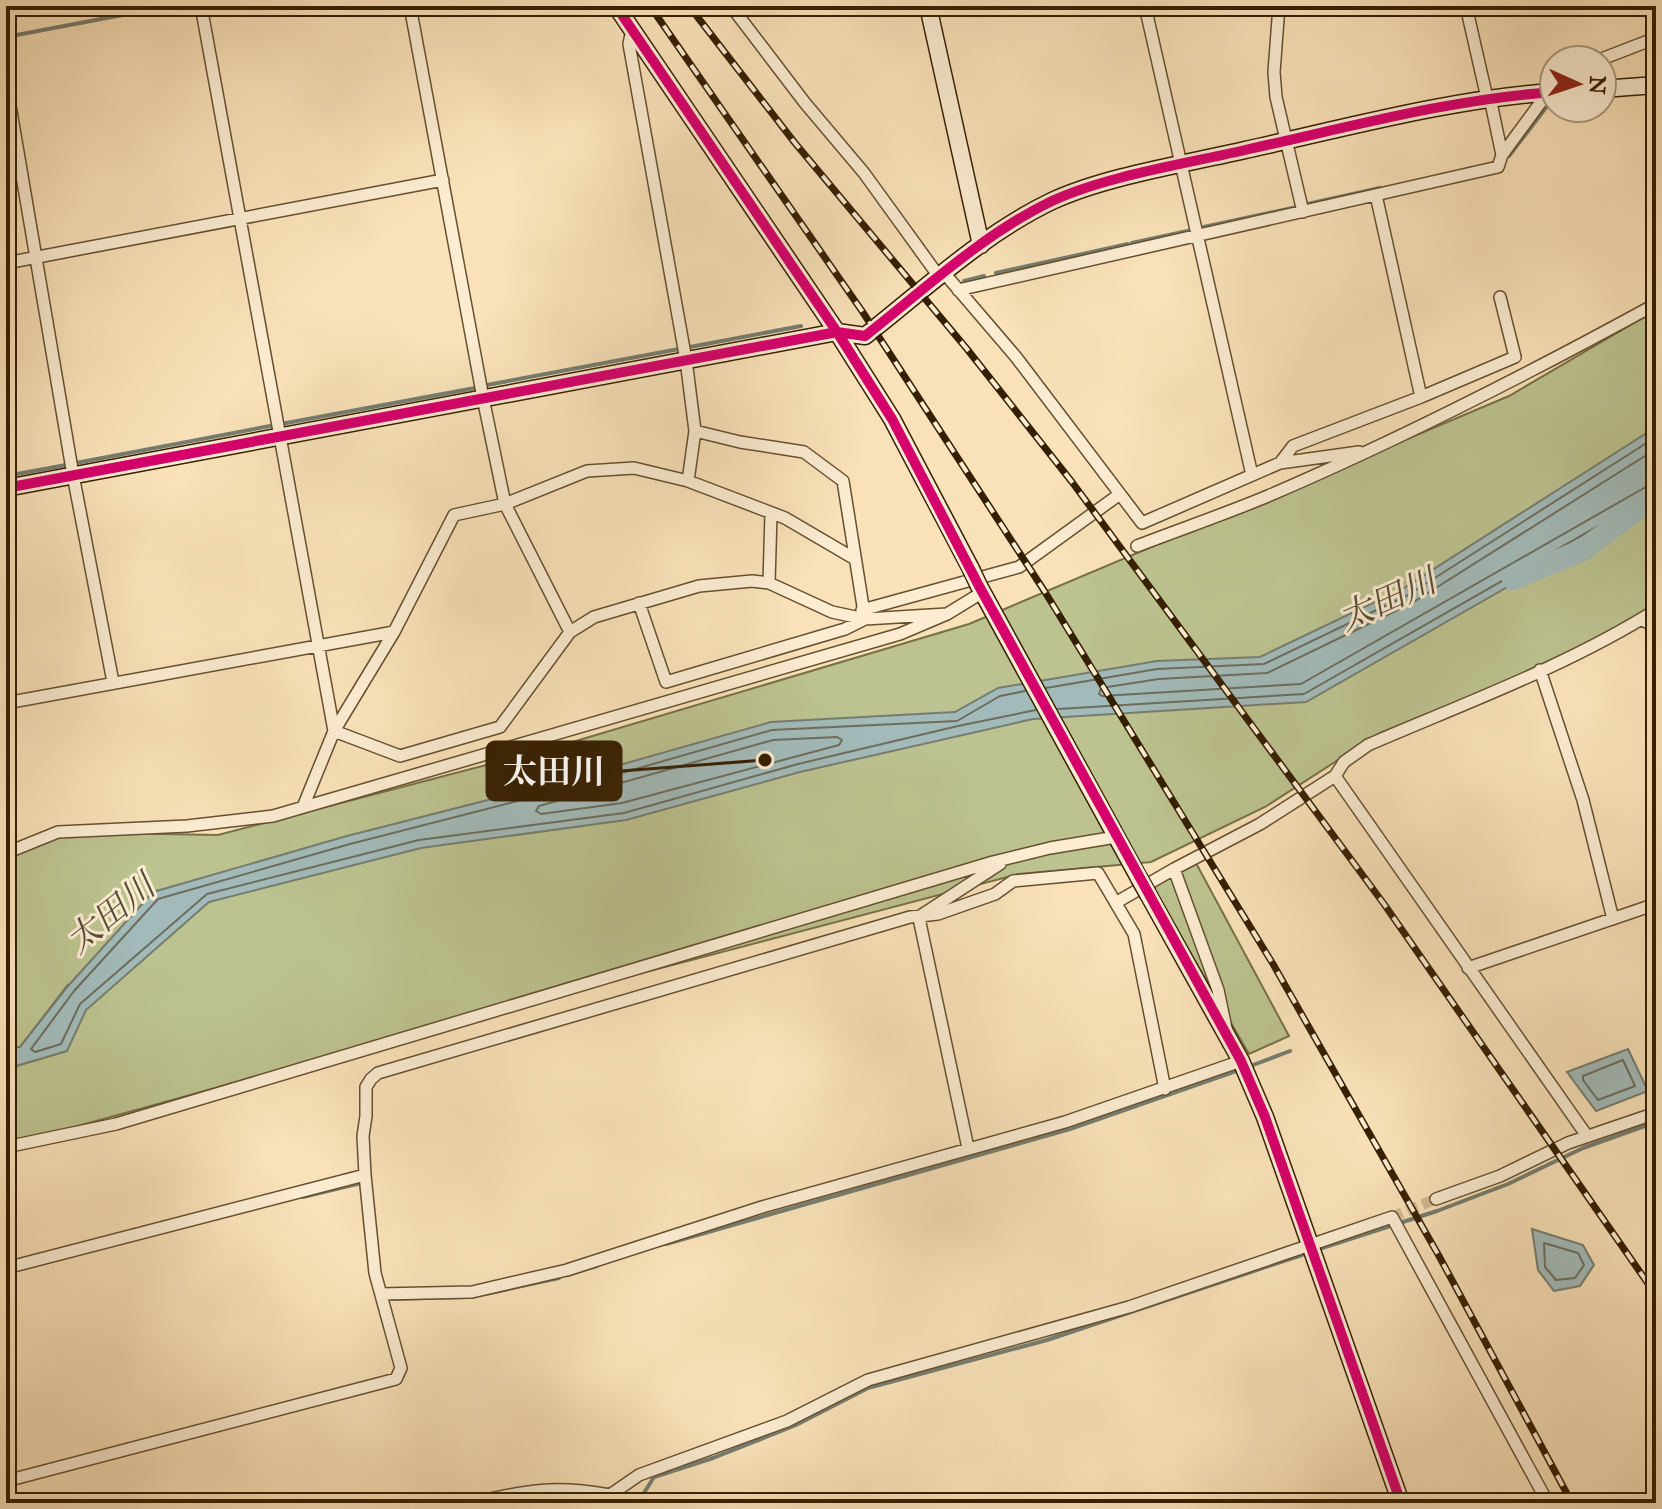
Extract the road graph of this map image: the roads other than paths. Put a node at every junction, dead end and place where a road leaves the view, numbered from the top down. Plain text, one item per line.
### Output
1 (201, 6) edge
2 (410, 6) edge
3 (616, 6) edge
4 (731, 6) edge
5 (928, 6) edge
6 (1145, 6) edge
7 (1279, 6) edge
8 (1466, 6) edge
9 (632, 29) junction
10 (1656, 38) edge
11 (1618, 53) edge
12 (6, 82) edge
13 (1656, 85) edge
14 (1618, 88) edge
15 (1538, 92) edge
16 (1488, 98) junction
17 (1538, 108) edge
18 (1285, 141) junction
19 (1502, 155) junction
20 (1181, 164) junction
21 (443, 180) junction
22 (1376, 195) junction
23 (1303, 212) junction
24 (238, 219) junction
25 (1197, 237) junction
26 (981, 245) junction
27 (36, 257) junction
28 (6, 263) edge
29 (942, 276) junction
30 (958, 290) junction
31 (1500, 297) dead end
32 (1656, 304) edge
33 (837, 332) junction
34 (865, 336) junction
35 (686, 360) junction
36 (860, 371) junction
37 (1421, 397) junction
38 (483, 398) junction
39 (695, 431) junction
40 (280, 436) junction
41 (1365, 452) junction
42 (1280, 463) junction
43 (73, 475) junction
44 (1252, 475) junction
45 (688, 481) junction
46 (6, 488) edge
47 (1120, 494) junction
48 (505, 504) junction
49 (771, 513) junction
50 (1137, 546) dead end
51 (855, 559) junction
52 (769, 583) junction
53 (981, 589) junction
54 (639, 603) junction
55 (1656, 610) edge
56 (863, 614) junction
57 (947, 614) junction
58 (1642, 619) junction
59 (1656, 628) edge
60 (394, 632) junction
61 (570, 632) junction
62 (317, 645) junction
63 (1540, 670) junction
64 (113, 682) junction
65 (6, 703) edge
66 (334, 731) junction
67 (1335, 776) junction
68 (303, 807) junction
69 (1115, 835) junction
70 (6, 853) edge
71 (1007, 859) junction
72 (1174, 869) junction
73 (1117, 902) junction
74 (1656, 904) edge
75 (920, 916) junction
76 (1613, 919) junction
77 (1468, 968) junction
78 (1226, 1034) junction
79 (1241, 1061) junction
80 (1165, 1089) junction
81 (1656, 1113) edge
82 (1587, 1136) junction
83 (6, 1147) edge
84 (968, 1148) junction
85 (365, 1175) junction
86 (1436, 1199) tunnel mouth
87 (1309, 1243) junction
88 (6, 1268) edge
89 (381, 1294) junction
90 (6, 1481) edge
91 (473, 1503) edge
92 (1401, 1503) edge
93 (1548, 1503) edge

1 - 24 street
2 - 21 street
3 - 9 street
4 - 29 street
5 - 26 street
6 - 20 street
7 - 18 street
8 - 16 street
9 - 33 street
9 - 35 street
10 - 11 street
12 - 27 street
13 - 14 street
15 - 16 street
16 - 18 street
16 - 19 street
17 - 19 street
18 - 20 street
18 - 23 street
19 - 22 street
20 - 25 street
20 - 26 street
21 - 24 street
21 - 38 street
22 - 23 street
22 - 37 street
23 - 25 street
24 - 27 street
24 - 40 street
25 - 30 street
25 - 44 street
26 - 29 street
27 - 28 street
27 - 43 street
29 - 30 street
29 - 34 street
30 - 47 street
31 - 37 street
32 - 41 street
33 - 34 street
33 - 35 street
33 - 36 street
34 - 36 street
35 - 38 street
35 - 39 street
36 - 53 street, bridge
37 - 42 street
38 - 40 street
38 - 48 street
39 - 45 street
39 - 51 street
40 - 43 street
40 - 62 street
41 - 42 street
41 - 50 street
42 - 44 street
43 - 46 street
43 - 64 street
44 - 47 street
45 - 48 street
45 - 49 street
47 - 56 street
48 - 60 street
48 - 61 street
49 - 51 street
49 - 52 street
51 - 56 street
52 - 54 street
52 - 56 street
53 - 57 street
53 - 69 street
54 - 56 street
54 - 61 street
55 - 58 street
56 - 57 street
57 - 68 street
58 - 59 street
58 - 63 street
60 - 62 street
60 - 66 street
61 - 66 street
62 - 64 street
62 - 66 street
63 - 67 street
63 - 76 street
64 - 65 street
66 - 68 street
67 - 72 street
67 - 77 street
68 - 70 street
69 - 71 street
69 - 78 street, bridge
71 - 75 street
71 - 83 street
72 - 73 street
72 - 78 street
73 - 75 street
73 - 80 street
74 - 76 street
75 - 84 street
75 - 85 street
76 - 77 street
77 - 82 street
78 - 79 street
79 - 80 street
79 - 87 street
80 - 84 street
81 - 82 street
82 - 86 street
84 - 89 street
85 - 88 street
85 - 89 street
87 - 91 street
87 - 92 street
87 - 93 street
89 - 90 street

